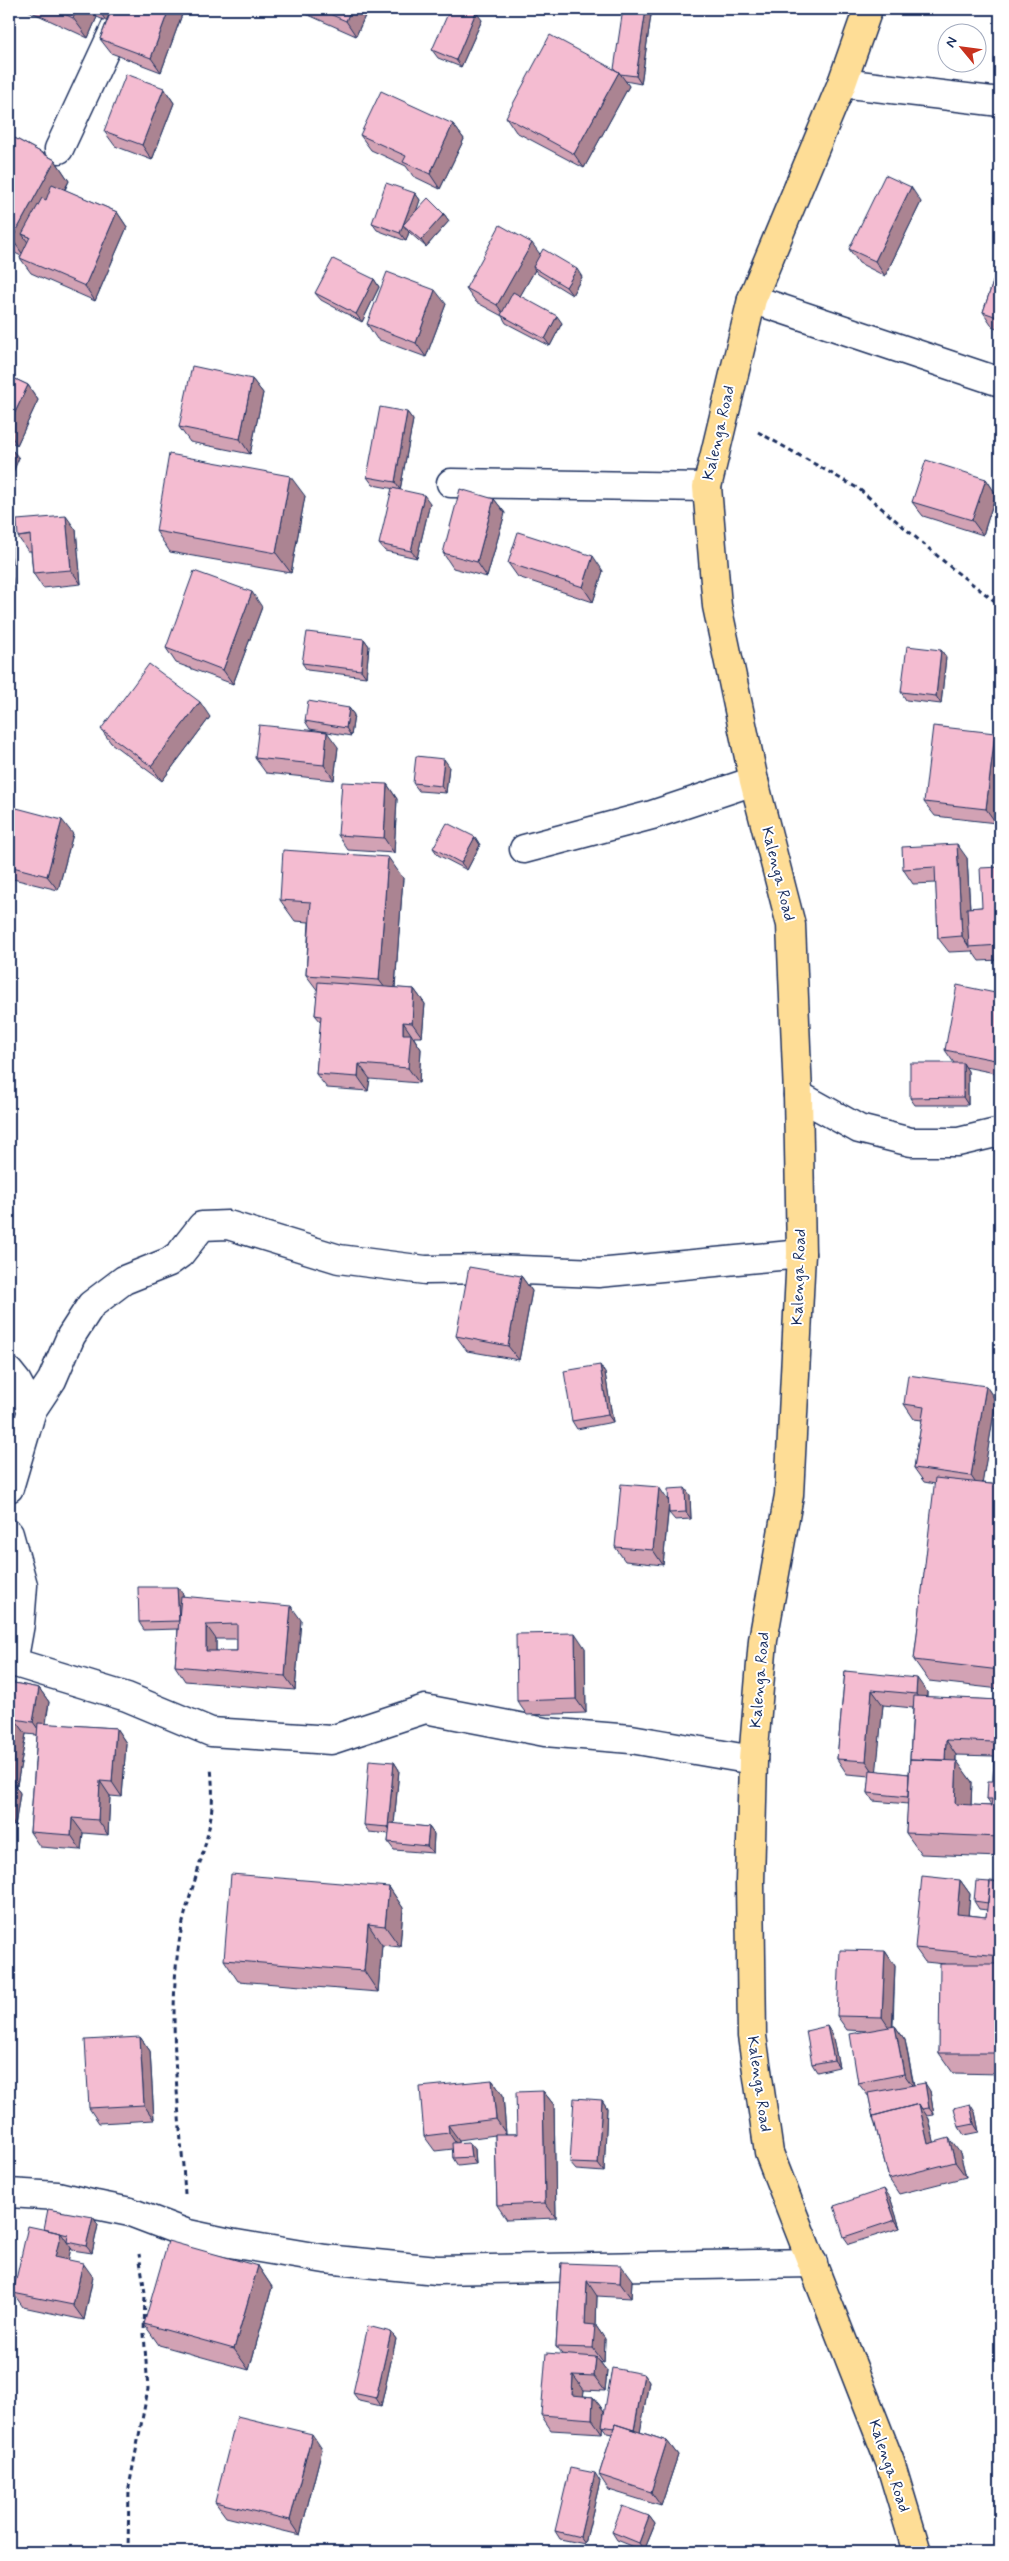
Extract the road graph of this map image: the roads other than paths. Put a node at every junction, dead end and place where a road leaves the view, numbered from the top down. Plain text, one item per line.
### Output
1 (124, 9) edge
2 (868, 9) edge
3 (842, 83) junction
4 (1000, 102) edge
5 (59, 149) dead end
6 (752, 299) junction
7 (1000, 382) edge
8 (451, 484) dead end
9 (707, 486) junction
10 (754, 780) junction
11 (524, 849) dead end
12 (798, 1095) junction
13 (1000, 1132) edge
14 (801, 1254) junction
15 (9, 1372) edge
16 (32, 1410) junction
17 (9, 1488) edge
18 (9, 1534) edge
19 (11, 1662) edge
20 (753, 1760) junction
21 (9, 2193) edge
22 (813, 2263) junction
23 (917, 2552) edge

1 - 5 street
2 - 3 main road, Kalenga Road
3 - 4 street
3 - 6 main road, Kalenga Road
6 - 7 street
6 - 9 main road, Kalenga Road
8 - 9 street
9 - 10 main road, Kalenga Road
10 - 11 street
10 - 12 main road, Kalenga Road
12 - 13 street
12 - 14 main road, Kalenga Road
14 - 16 street
14 - 20 main road, Kalenga Road
15 - 16 street
16 - 17 street
18 - 19 street
19 - 20 street
20 - 22 main road, Kalenga Road
21 - 22 street
22 - 23 main road, Kalenga Road

